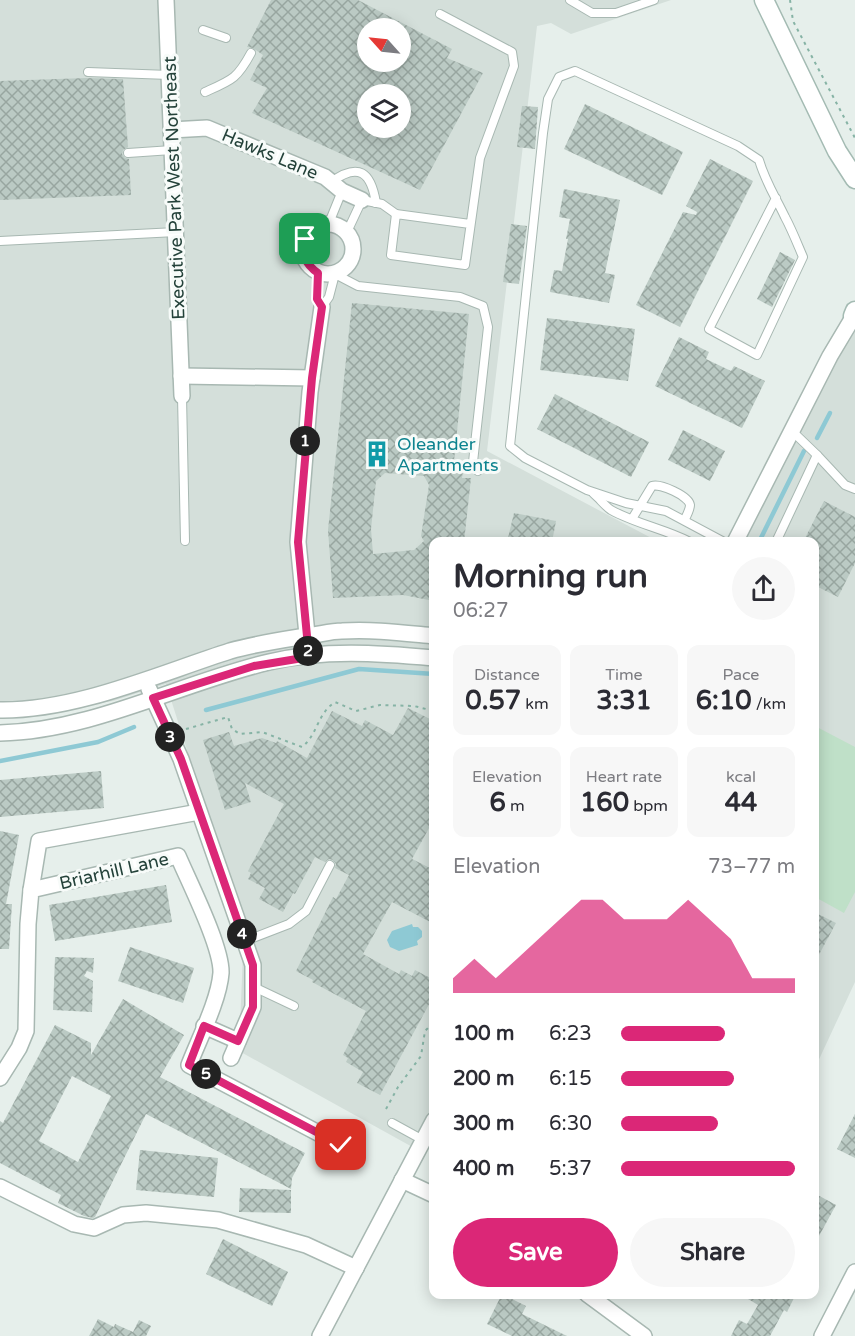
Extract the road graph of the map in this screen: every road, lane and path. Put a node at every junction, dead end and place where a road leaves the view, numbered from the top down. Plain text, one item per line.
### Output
1 (166, 0) edge
2 (570, 0) edge
3 (654, 0) edge
4 (790, 0) edge
5 (766, 1) edge
6 (440, 14) dead end
7 (203, 30) dead end
8 (226, 38) dead end
9 (251, 53) dead end
10 (88, 72) dead end
11 (169, 75) junction
12 (205, 92) dead end
13 (171, 130) junction
14 (855, 138) edge
15 (172, 150) junction
16 (837, 151) junction
17 (128, 153) dead end
18 (855, 179) edge
19 (337, 187) junction
20 (855, 195) edge
21 (776, 198) junction
22 (369, 201) junction
23 (396, 214) junction
24 (330, 223) junction
25 (470, 224) junction
26 (176, 232) junction
27 (346, 232) junction
28 (0, 241) edge
29 (318, 273) junction
30 (335, 274) junction
31 (322, 307) junction
32 (855, 314) edge
33 (181, 376) junction
34 (312, 378) junction
35 (182, 396) joint
36 (792, 431) junction
37 (818, 455) junction
38 (478, 471) dead end
39 (855, 489) edge
40 (593, 493) junction
41 (639, 506) junction
42 (632, 519) junction
43 (685, 519) junction
44 (680, 537) edge
45 (716, 537) edge
46 (738, 537) edge
47 (778, 537) edge
48 (185, 541) dead end
49 (429, 635) edge
50 (306, 636) junction
51 (309, 657) junction
52 (429, 658) edge
53 (146, 680) junction
54 (153, 698) junction
55 (0, 710) edge
56 (429, 710) edge
57 (186, 729) dead end
58 (0, 733) edge
59 (199, 812) junction
60 (330, 865) dead end
61 (31, 890) junction
62 (245, 941) junction
63 (254, 987) junction
64 (294, 1006) dead end
65 (204, 1026) junction
66 (429, 1027) edge
67 (238, 1041) junction
68 (231, 1058) dead end
69 (0, 1078) edge
70 (386, 1109) dead end
71 (392, 1123) dead end
72 (429, 1129) edge
73 (423, 1140) junction
74 (341, 1145) dead end
75 (402, 1180) junction
76 (0, 1187) edge
77 (429, 1193) edge
78 (356, 1268) junction
79 (855, 1272) edge
80 (594, 1299) edge
81 (320, 1336) edge
82 (644, 1336) edge
83 (822, 1336) edge

1 - 11 street, Executive Park West Northeast
2 - 3 lane
4 - 14 path
5 - 16 main road
6 - 25 lane
7 - 8 lane
9 - 12 lane
10 - 11 lane
11 - 13 street, Executive Park West Northeast
13 - 15 street, Executive Park West Northeast
13 - 19 street, Hawks Lane
15 - 17 lane
15 - 26 street, Executive Park West Northeast
16 - 18 main road
16 - 20 main road
19 - 22 street, Hawks Lane
19 - 22 lane
19 - 24 lane
21 - 21 lane
21 - 40 lane
22 - 23 lane
22 - 27 lane
23 - 25 lane
23 - 25 lane
24 - 27 street
24 - 29 street
26 - 28 lane
26 - 33 street, Executive Park West Northeast
27 - 30 street
29 - 30 street
29 - 31 lane
30 - 31 lane
30 - 38 lane
31 - 34 street
32 - 36 street
33 - 34 street
33 - 35 street, Executive Park West Northeast
34 - 50 street
35 - 48 lane
36 - 37 lane
36 - 46 street
37 - 39 lane
37 - 47 lane
40 - 41 lane
40 - 42 lane
41 - 42 lane
41 - 43 lane
41 - 43 lane
42 - 44 lane
43 - 45 lane
49 - 50 street
50 - 51 street
50 - 53 street
51 - 52 street
51 - 54 street
53 - 54 street
53 - 55 street
54 - 58 street
54 - 59 street
56 - 57 path
59 - 61 street
59 - 62 street
60 - 62 lane
61 - 65 street, Briarhill Lane
61 - 69 street
62 - 63 street
63 - 64 lane
63 - 67 street
65 - 67 street
65 - 74 street, Briarhill Lane
66 - 70 path
67 - 68 street
71 - 73 lane
72 - 73 street
73 - 75 street
75 - 77 street
75 - 78 street
76 - 78 street
78 - 81 street
79 - 83 street
80 - 82 street

